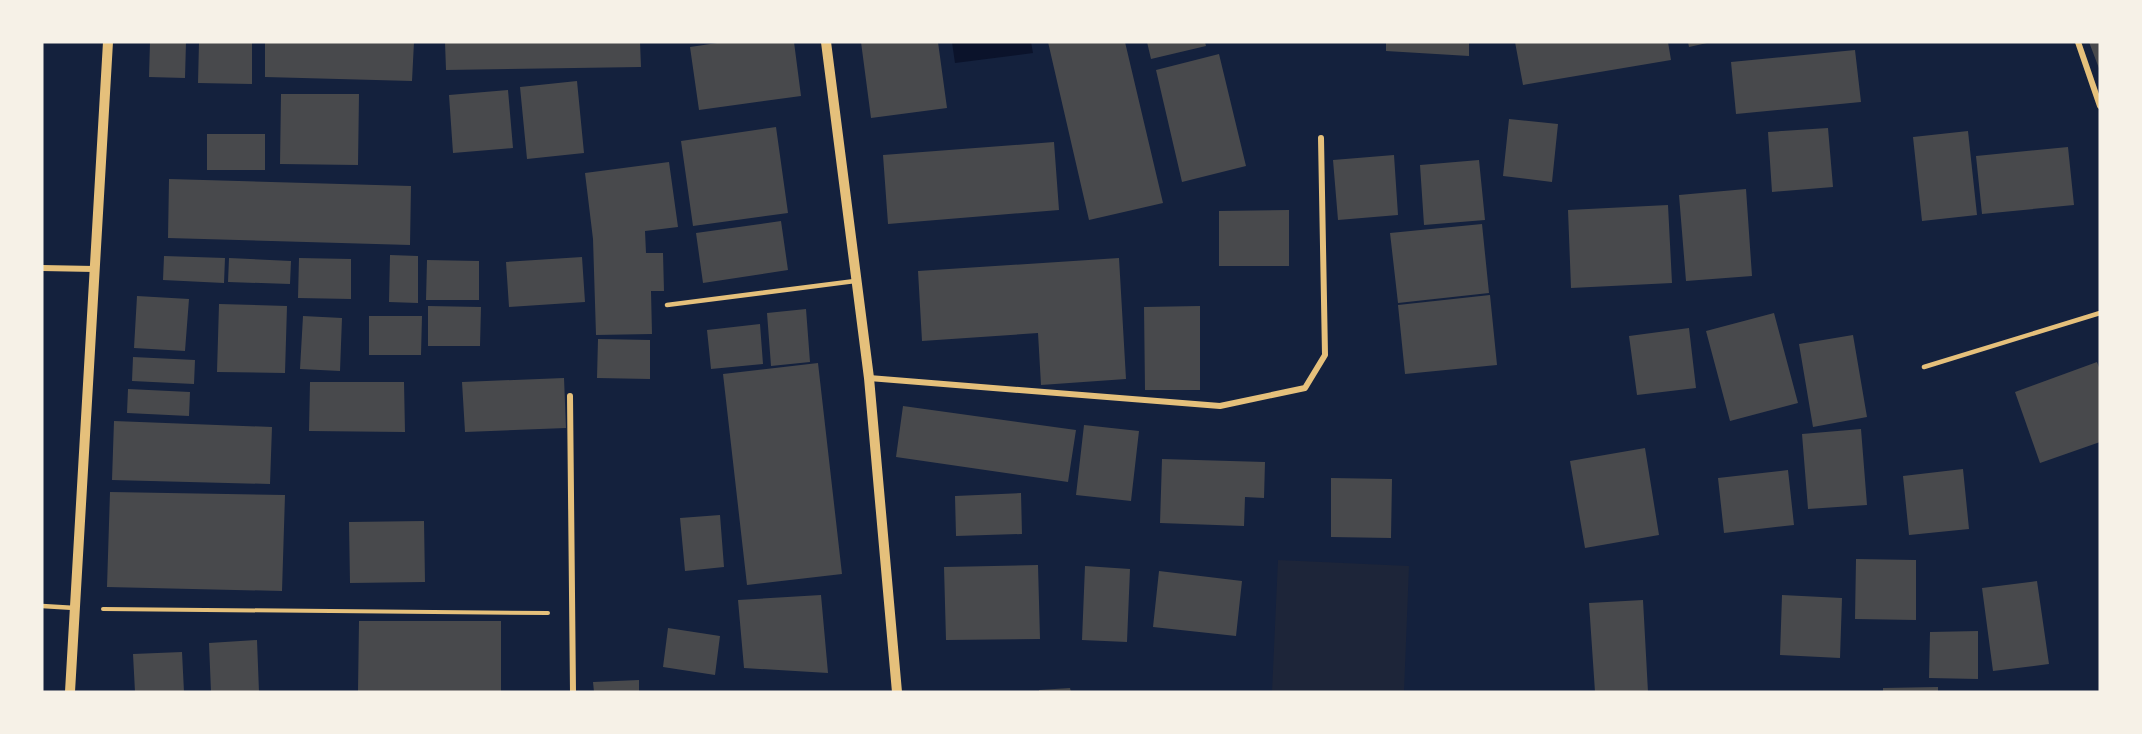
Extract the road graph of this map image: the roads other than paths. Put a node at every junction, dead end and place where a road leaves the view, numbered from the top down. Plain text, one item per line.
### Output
1 (108, 42) edge
2 (826, 42) edge
3 (2078, 42) edge
4 (2100, 106) edge
5 (1321, 138) dead end
6 (42, 268) edge
7 (94, 269) junction
8 (856, 281) junction
9 (667, 305) dead end
10 (2100, 313) edge
11 (1924, 367) dead end
12 (869, 378) junction
13 (570, 396) dead end
14 (42, 606) edge
15 (75, 608) junction
16 (70, 692) edge
17 (573, 692) edge
18 (897, 692) edge

1 - 7 street
2 - 8 street
3 - 4 street
5 - 12 street
6 - 7 street
7 - 15 street
8 - 9 lane
8 - 12 street
10 - 11 lane
12 - 18 street
13 - 17 street
14 - 15 lane
15 - 16 street

